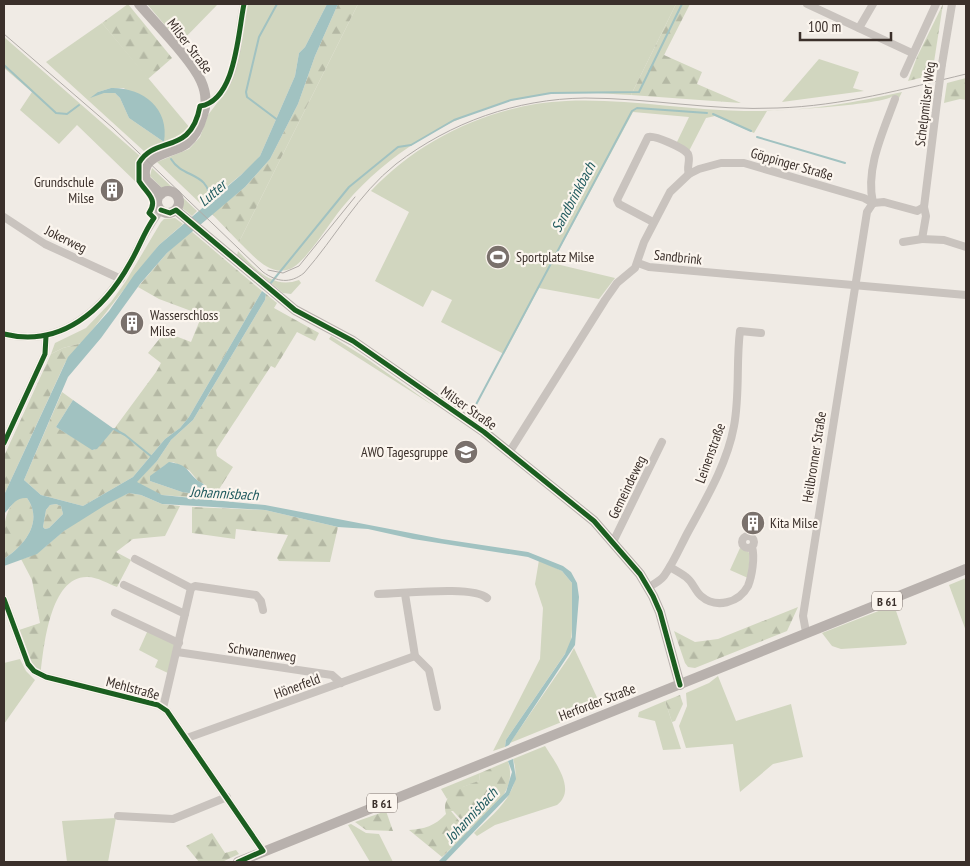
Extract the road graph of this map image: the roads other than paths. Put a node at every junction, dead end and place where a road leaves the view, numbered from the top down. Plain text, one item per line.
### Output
1 (139, 4) edge
2 (244, 4) edge
3 (807, 4) edge
4 (873, 4) edge
5 (936, 4) edge
6 (952, 4) edge
7 (860, 28) junction
8 (912, 53) junction
9 (904, 74) dead end
10 (895, 99) dead end
11 (206, 105) junction
12 (690, 174) junction
13 (160, 194) junction
14 (873, 204) junction
15 (924, 207) junction
16 (160, 210) junction
17 (179, 212) junction
18 (4, 217) edge
19 (653, 222) junction
20 (922, 239) junction
21 (903, 242) dead end
22 (966, 247) edge
23 (638, 263) junction
24 (121, 279) junction
25 (855, 286) junction
26 (966, 295) edge
27 (761, 333) dead end
28 (4, 334) edge
29 (46, 336) junction
30 (662, 442) dead end
31 (4, 443) edge
32 (510, 452) junction
33 (613, 542) junction
34 (752, 547) dead end
35 (135, 559) dead end
36 (670, 567) junction
37 (966, 569) edge
38 (124, 585) dead end
39 (649, 587) junction
40 (191, 588) junction
41 (378, 594) dead end
42 (406, 594) junction
43 (487, 598) dead end
44 (4, 599) edge
45 (263, 610) dead end
46 (115, 613) dead end
47 (185, 614) junction
48 (806, 632) junction
49 (179, 643) junction
50 (177, 652) junction
51 (415, 656) junction
52 (341, 683) junction
53 (680, 684) junction
54 (438, 707) dead end
55 (163, 708) junction
56 (187, 738) junction
57 (228, 798) junction
58 (118, 816) dead end
59 (263, 851) junction
60 (238, 862) edge

1 - 11 main road, Milser Straße
2 - 11 street
3 - 7 street
4 - 7 street
5 - 8 street, Schelpmilser Weg
6 - 15 street, Schelpmilser Weg, bridge
7 - 8 street
8 - 9 street, Schelpmilser Weg
10 - 14 street
11 - 13 main road
12 - 14 street, Göppinger Straße
12 - 19 street, Göppinger Straße
12 - 19 street
13 - 16 main road
13 - 17 main road
14 - 15 street
14 - 25 street, Heilbronner Straße
15 - 20 street, Schelpmilser Weg
16 - 17 main road
16 - 24 street
17 - 32 main road, Milser Straße
18 - 24 street, Jokerweg
19 - 23 street, Göppinger Straße
20 - 21 street
20 - 22 street
23 - 25 street, Sandbrink
23 - 32 street, Sandbrink
24 - 29 street
25 - 26 street, Sandbrink
25 - 48 street, Heilbronner Straße
27 - 36 street, Leinenstraße
28 - 29 street
29 - 31 street
30 - 33 street, Gemeindeweg
32 - 33 main road, Milser Straße
33 - 39 main road, Milser Straße
34 - 36 street
35 - 40 street
36 - 39 street, Leinenstraße
37 - 48 main road, Herforder Straße / B 61
38 - 47 street
39 - 53 main road, Milser Straße
40 - 45 street
40 - 47 street
41 - 42 street
42 - 43 street
42 - 51 street
44 - 55 street, Mehlstraße
46 - 49 street
47 - 49 street
48 - 53 main road, Herforder Straße / B 61
49 - 50 street
50 - 52 street, Schwanenweg
50 - 55 street
51 - 52 street, Hönerfeld
51 - 54 street
52 - 56 street, Hönerfeld
53 - 59 main road, Herforder Straße / B 61
55 - 56 street, Mehlstraße
56 - 57 street, Mehlstraße
57 - 58 street
57 - 59 street, Mehlstraße
59 - 60 main road, Herforder Straße / B 61

